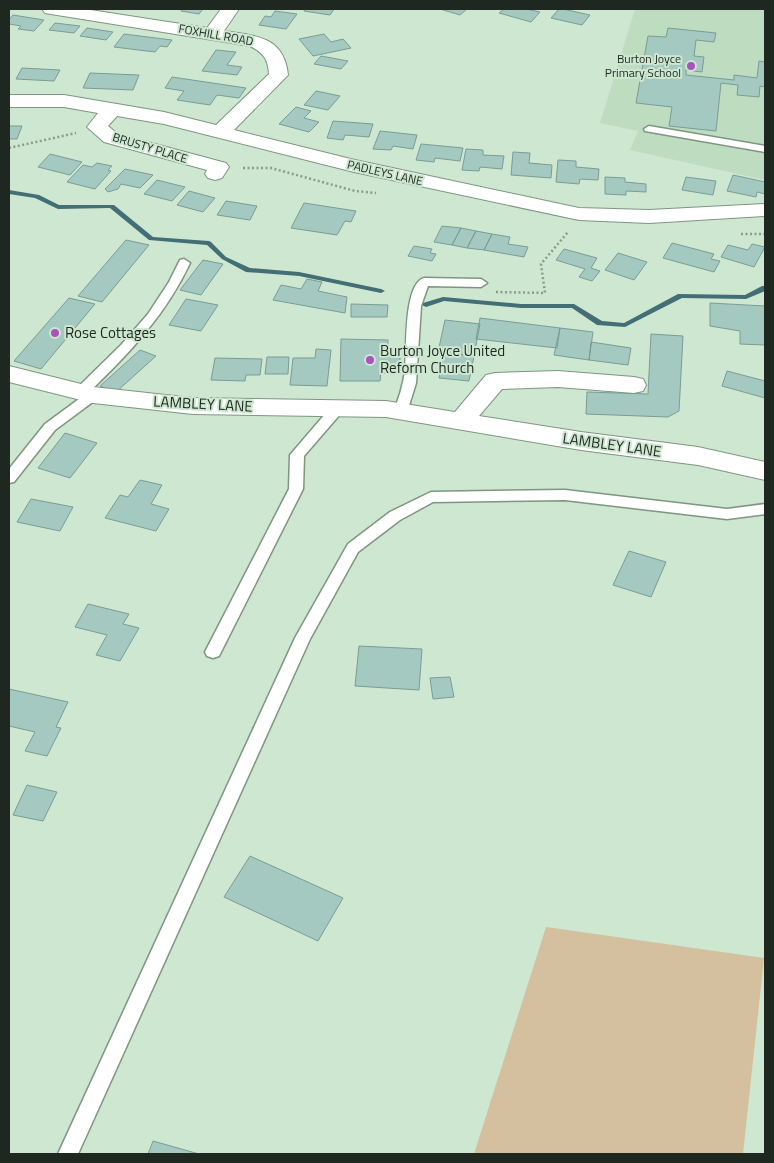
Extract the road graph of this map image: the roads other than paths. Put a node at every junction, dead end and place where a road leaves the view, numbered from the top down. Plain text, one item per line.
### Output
1 (50, 9) edge
2 (230, 9) edge
3 (212, 34) junction
4 (9, 101) edge
5 (112, 109) junction
6 (649, 129) dead end
7 (220, 132) junction
8 (765, 150) edge
9 (215, 174) dead end
10 (765, 210) edge
11 (184, 263) dead end
12 (480, 283) dead end
13 (9, 374) edge
14 (634, 385) dead end
15 (87, 394) junction
16 (337, 408) junction
17 (400, 412) junction
18 (460, 422) junction
19 (765, 471) edge
20 (9, 478) edge
21 (765, 509) edge
22 (213, 652) dead end
23 (68, 1154) edge

1 - 3 street, FOXHILL ROAD
2 - 3 street
3 - 7 street, FOXHILL ROAD
4 - 5 street, PADLEYS LANE
5 - 7 street, PADLEYS LANE
5 - 9 street, BRUSTY PLACE
6 - 8 lane
7 - 10 street, PADLEYS LANE
11 - 15 lane
12 - 17 lane
13 - 15 street, LAMBLEY LANE
14 - 18 street
15 - 16 street, LAMBLEY LANE
15 - 20 lane
16 - 17 street, LAMBLEY LANE
16 - 22 lane
17 - 18 street, LAMBLEY LANE
18 - 19 street, LAMBLEY LANE
21 - 23 lane

